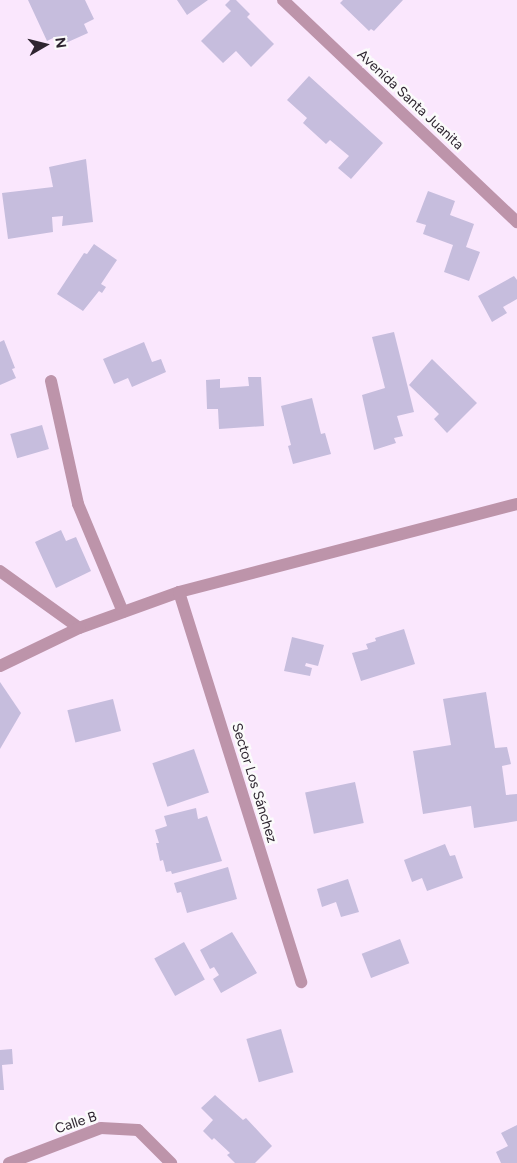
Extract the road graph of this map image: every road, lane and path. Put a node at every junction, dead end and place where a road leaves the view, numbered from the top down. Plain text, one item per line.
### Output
1 (283, 0) edge
2 (517, 222) edge
3 (50, 381) dead end
4 (517, 504) edge
5 (0, 571) edge
6 (179, 592) junction
7 (124, 612) junction
8 (79, 628) junction
9 (0, 666) edge
10 (301, 982) dead end
11 (9, 1163) edge
12 (171, 1163) edge

1 - 2 street, Avenida Santa Juanita
3 - 7 street
4 - 6 street
5 - 8 street
6 - 7 street
6 - 10 street, Sector Los Sánchez
7 - 8 street
8 - 9 street
11 - 12 street, Calle B

